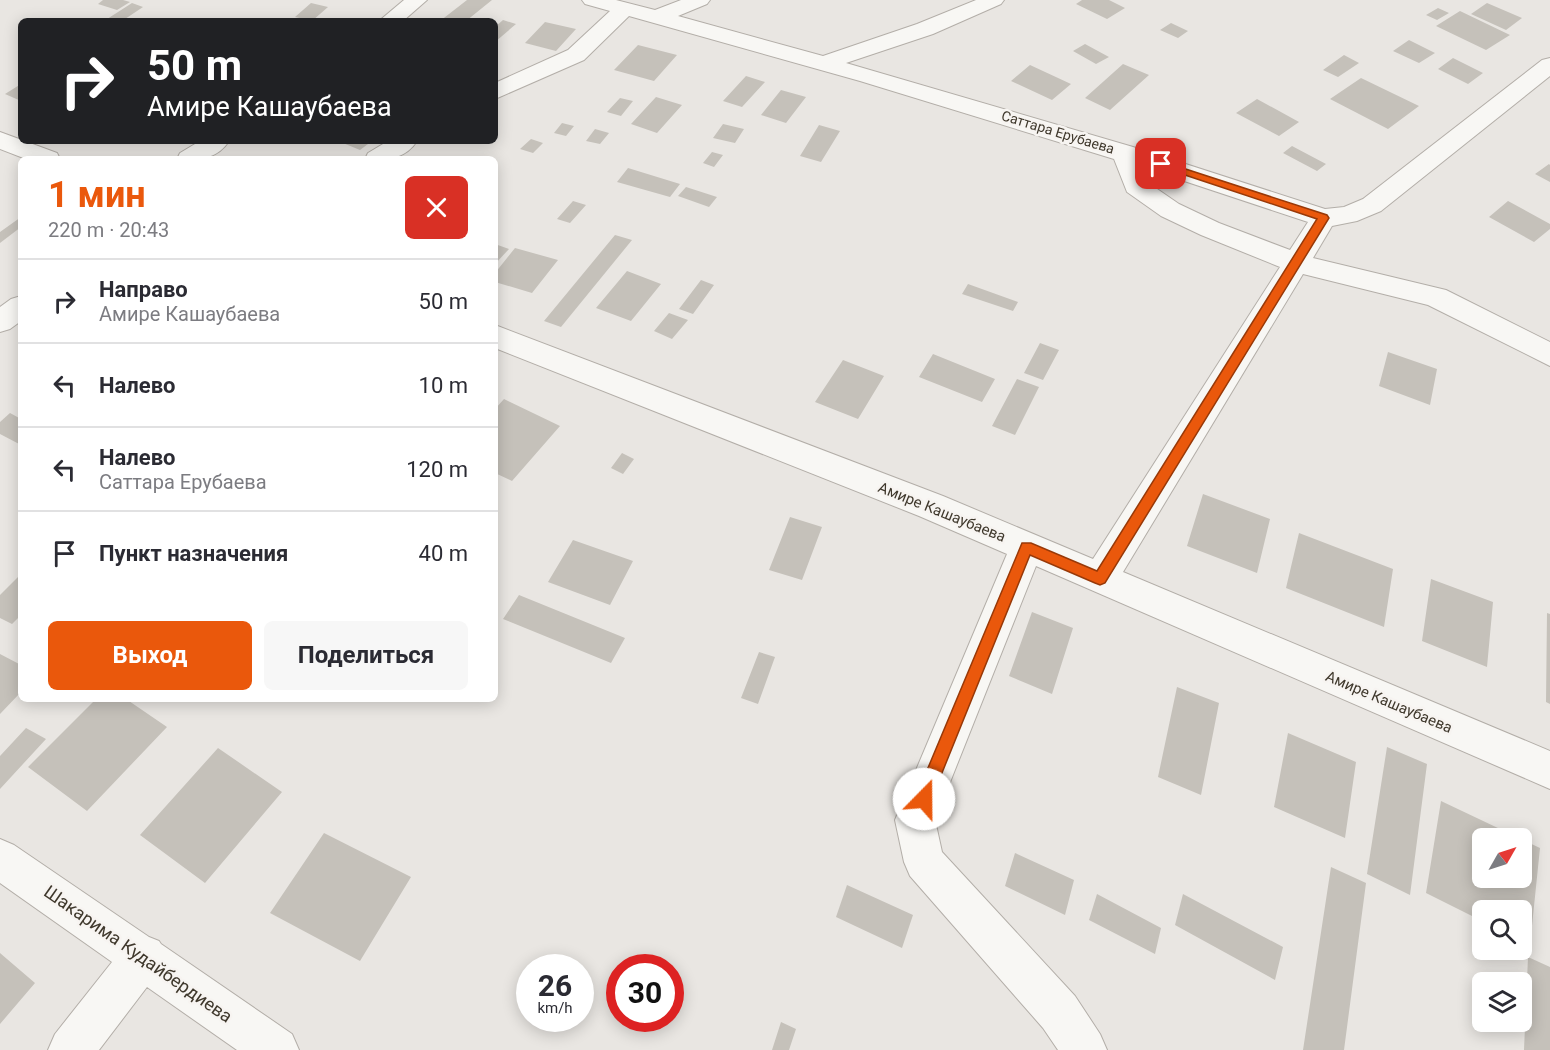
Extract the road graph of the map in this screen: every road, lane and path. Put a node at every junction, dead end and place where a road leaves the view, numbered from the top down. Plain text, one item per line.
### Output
1 (417, 0) edge
2 (592, 0) edge
3 (700, 0) edge
4 (994, 0) edge
5 (625, 9) junction
6 (657, 17) junction
7 (394, 18) edge
8 (821, 64) junction
9 (1550, 65) edge
10 (498, 91) edge
11 (0, 140) edge
12 (212, 144) edge
13 (400, 144) edge
14 (1124, 152) junction
15 (40, 156) edge
16 (194, 156) edge
17 (382, 156) edge
18 (1323, 218) junction
19 (1296, 263) junction
20 (18, 308) edge
21 (0, 322) edge
22 (498, 337) edge
23 (1550, 355) edge
24 (1027, 547) junction
25 (1100, 579) junction
26 (1550, 770) edge
27 (0, 859) edge
28 (144, 956) junction
29 (71, 1050) edge
30 (276, 1050) edge
31 (1084, 1050) edge

1 - 7 street
2 - 5 street, Саттара Ерубаева
3 - 6 street
4 - 8 street
5 - 6 street, Саттара Ерубаева
5 - 10 street
6 - 8 street, Саттара Ерубаева
8 - 14 street, Саттара Ерубаева
9 - 18 street, Саттара Ерубаева
11 - 15 street
12 - 16 street
13 - 17 street
14 - 18 street, Саттара Ерубаева
14 - 19 street
18 - 19 street
19 - 23 street
19 - 25 street
20 - 21 street
22 - 24 street, Амире Кашаубаева
24 - 25 street, Амире Кашаубаева
24 - 31 street
25 - 26 street, Амире Кашаубаева
27 - 28 street, Шакарима Кудайбердиева
28 - 29 street
28 - 30 street, Шакарима Кудайбердиева

